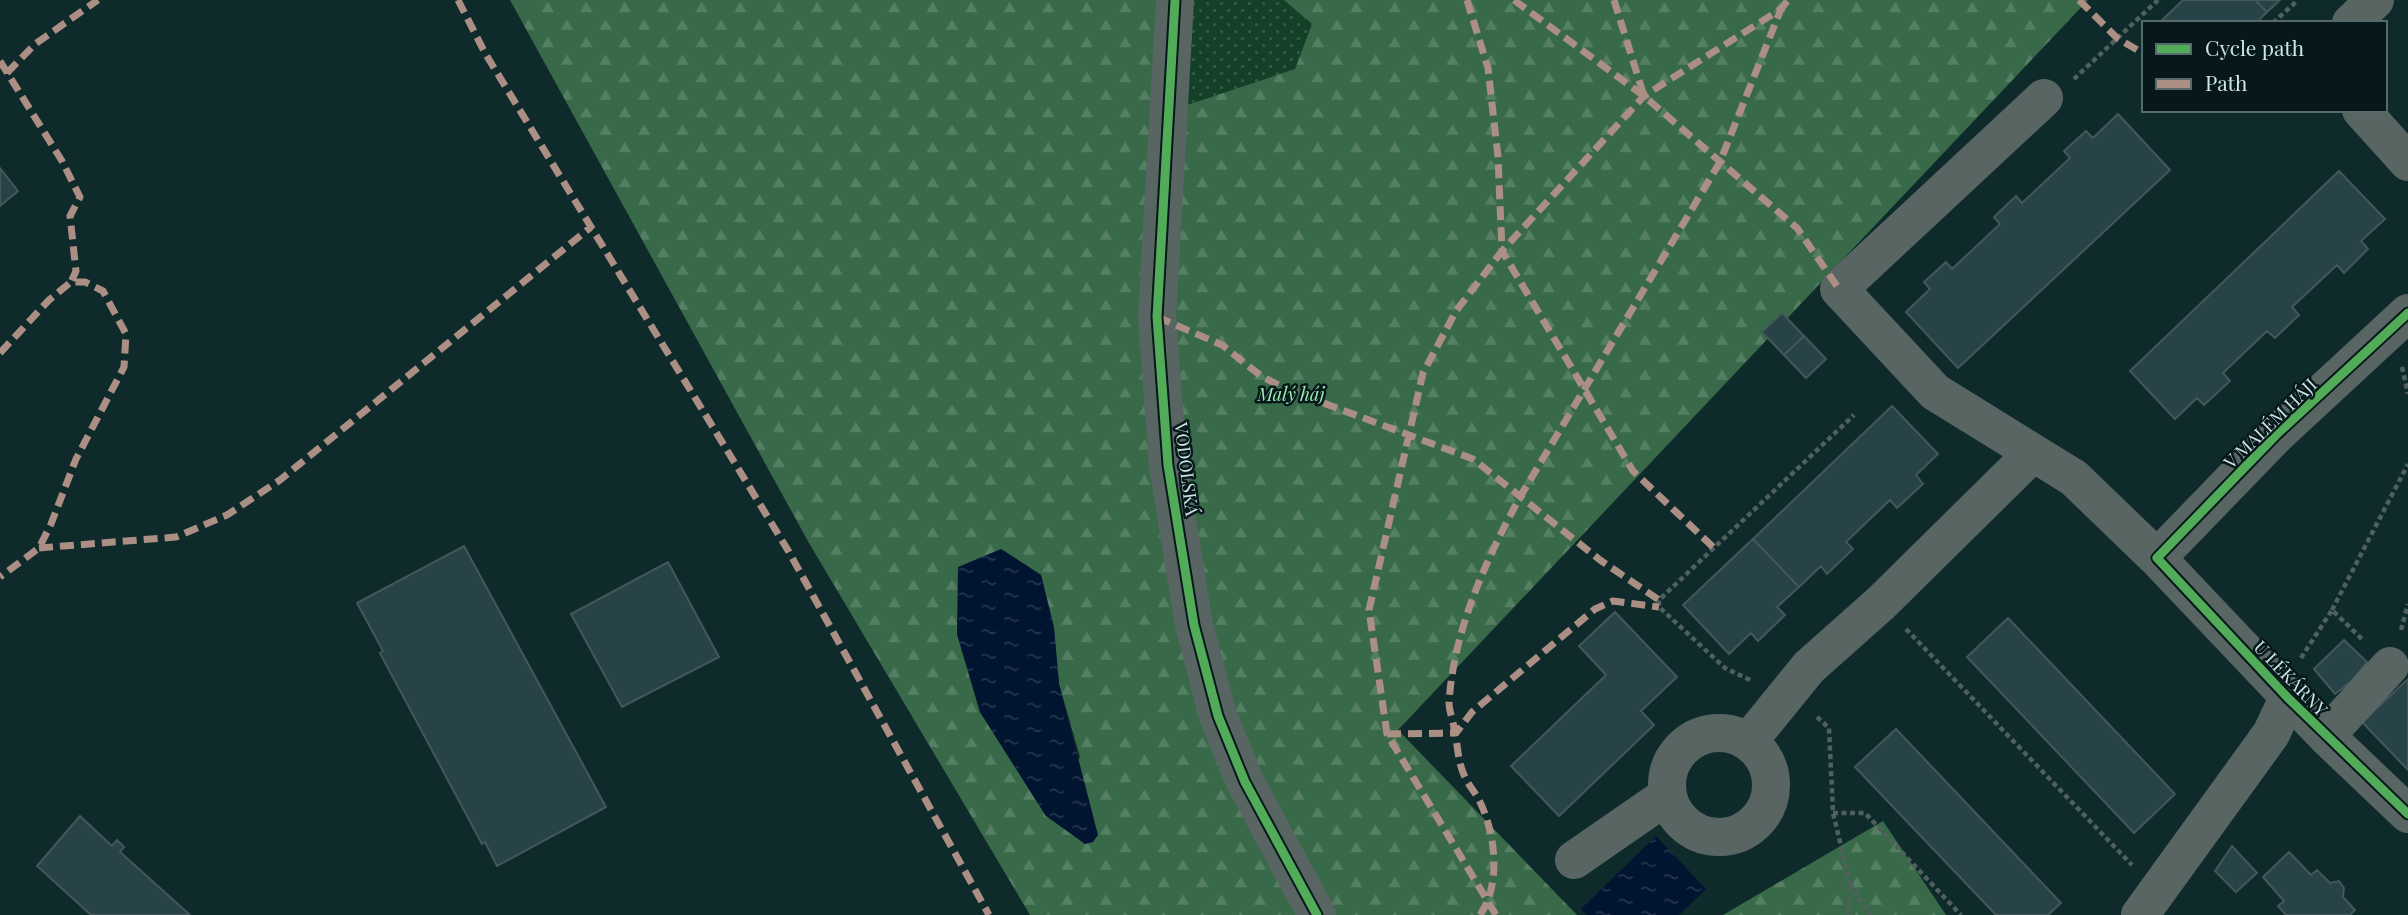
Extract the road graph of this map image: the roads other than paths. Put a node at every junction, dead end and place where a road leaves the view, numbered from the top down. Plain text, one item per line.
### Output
1 (1175, 0) edge
2 (2375, 0) edge
3 (2353, 21) edge
4 (2044, 99) dead end
5 (2363, 112) edge
6 (2408, 162) edge
7 (2408, 313) edge
8 (2033, 453) junction
9 (2157, 558) junction
10 (2390, 667) road end
11 (2288, 698) junction
12 (2326, 736) junction
13 (1748, 742) junction
14 (1668, 795) junction
15 (2408, 814) edge
16 (1574, 860) dead end
17 (2148, 903) edge
18 (1317, 915) edge

1 - 18 street, VODOLSKÁ
2 - 3 street
4 - 8 street
5 - 6 street
7 - 9 street, V MALÉM HÁJI
8 - 9 street
8 - 13 street
9 - 11 street, U LÉKÁRNY
10 - 12 street
11 - 12 street, U LÉKÁRNY
11 - 17 street
12 - 15 street, U LÉKÁRNY
13 - 14 street
13 - 14 street
14 - 16 street

